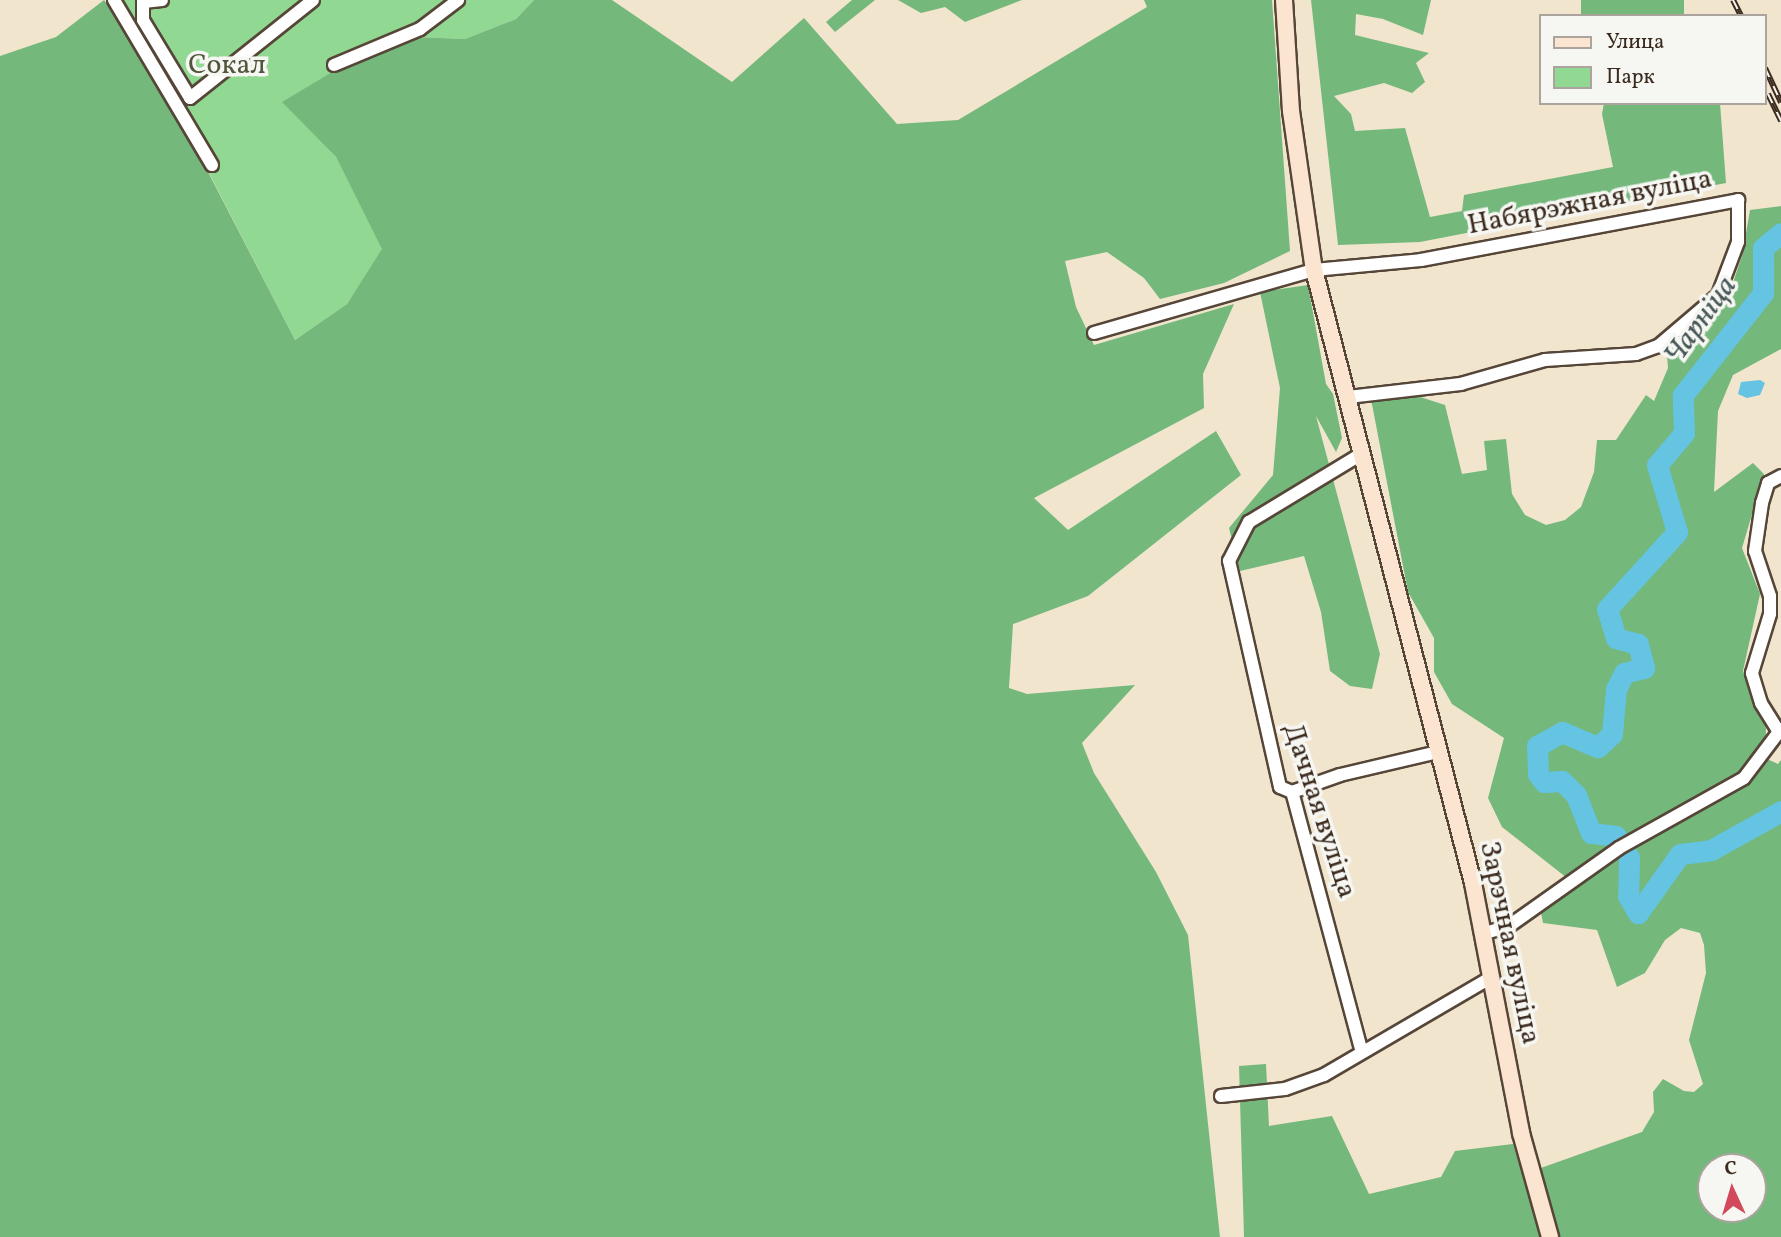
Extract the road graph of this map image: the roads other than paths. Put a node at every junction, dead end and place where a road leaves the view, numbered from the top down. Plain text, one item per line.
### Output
1 (114, 0) edge
2 (162, 0) edge
3 (313, 0) edge
4 (458, 0) edge
5 (1284, 0) edge
6 (144, 1) edge
7 (334, 65) dead end
8 (212, 165) dead end
9 (1314, 270) junction
10 (1094, 333) dead end
11 (1348, 397) junction
12 (1363, 453) junction
13 (1781, 476) edge
14 (1780, 731) edge
15 (1438, 752) junction
16 (1292, 792) junction
17 (1485, 933) junction
18 (1492, 977) junction
19 (1361, 1049) junction
20 (1221, 1096) dead end
21 (1550, 1237) edge

1 - 8 street
2 - 6 street
3 - 6 street
4 - 7 street
5 - 9 street, Зарэчная вуліца
9 - 10 street, Набярэжная вуліца
9 - 11 street, Зарэчная вуліца
9 - 11 street, Набярэжная вуліца
11 - 12 street, Зарэчная вуліца
12 - 15 street, Зарэчная вуліца
12 - 16 street, Дачная вуліца
13 - 14 street
14 - 17 street
15 - 16 street
15 - 17 street, Зарэчная вуліца
16 - 19 street, Дачная вуліца
17 - 18 street, Зарэчная вуліца
18 - 19 street
18 - 21 street, Зарэчная вуліца
19 - 20 street

